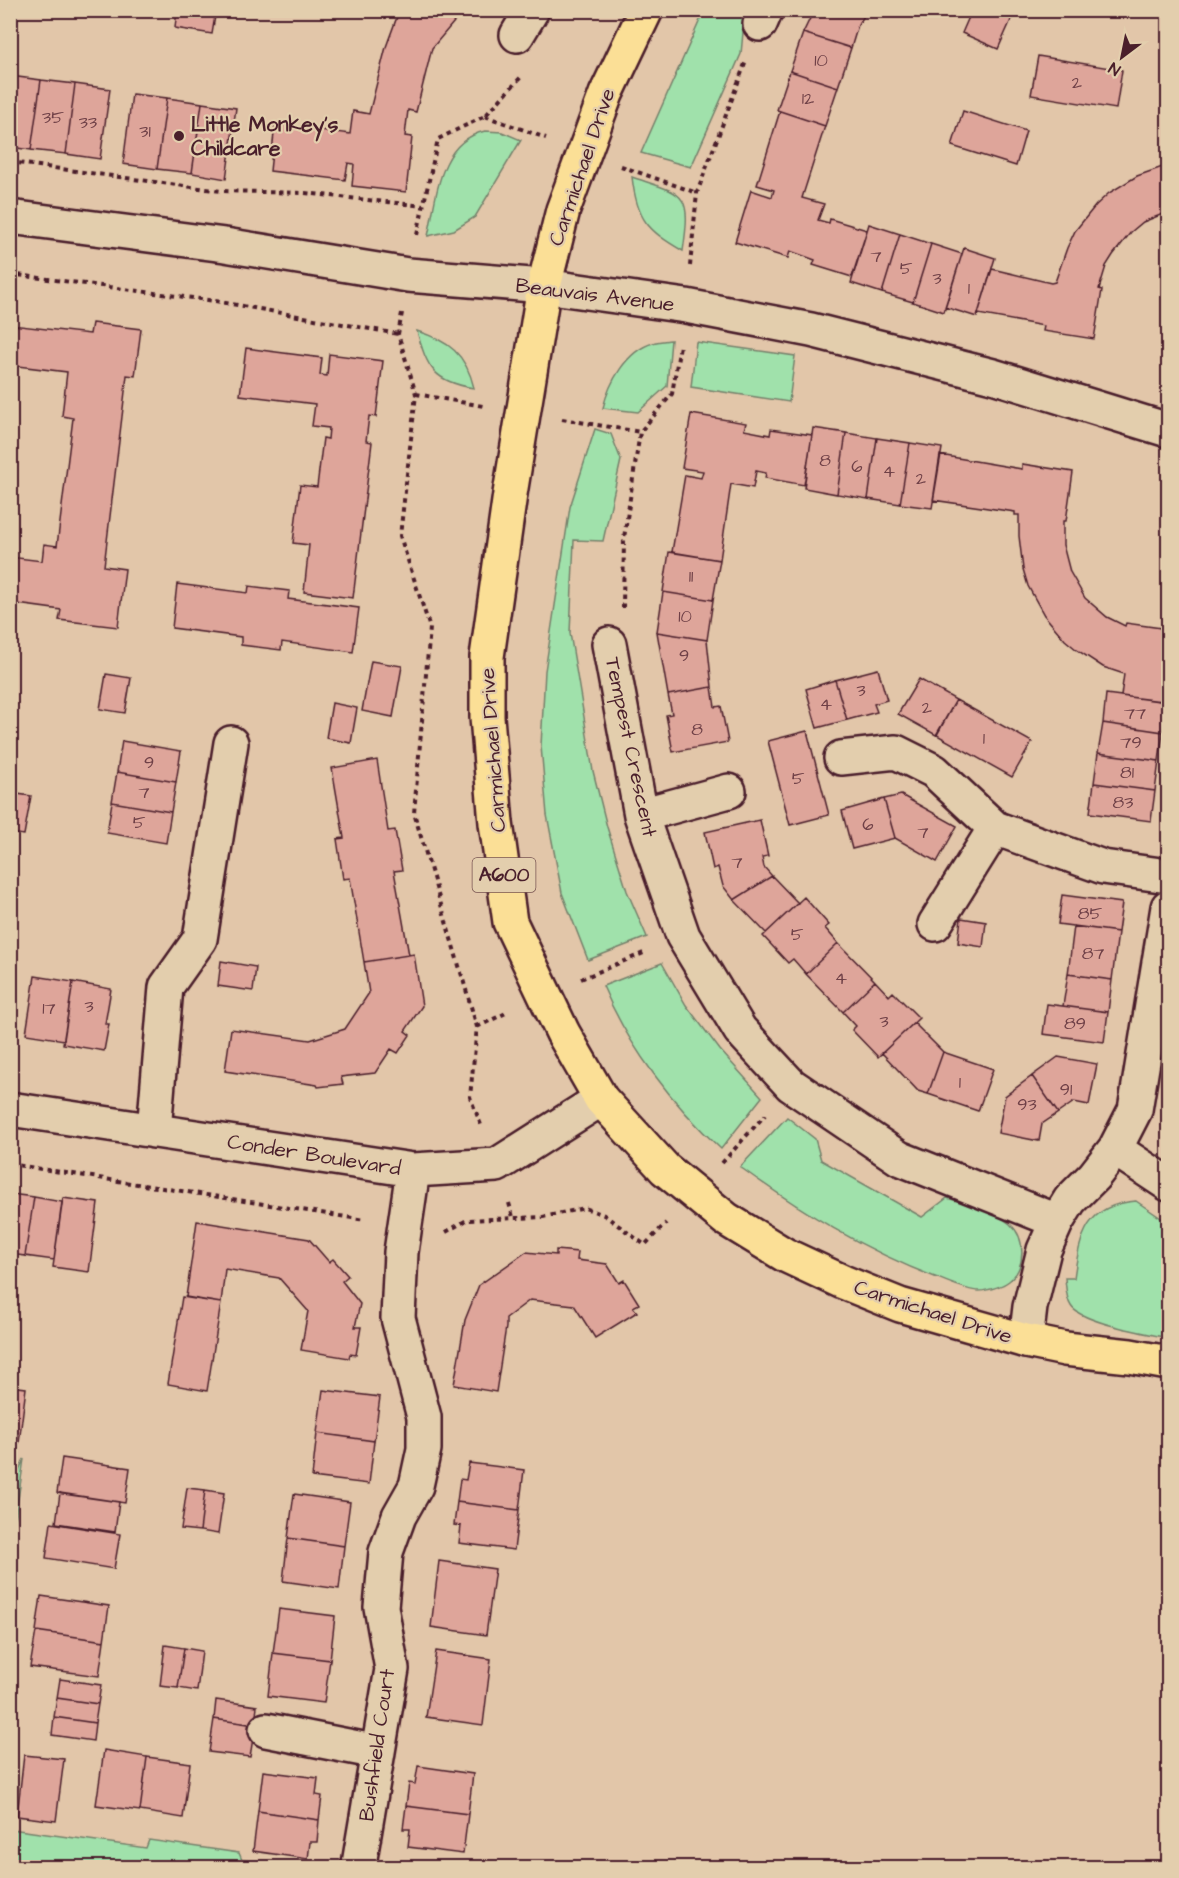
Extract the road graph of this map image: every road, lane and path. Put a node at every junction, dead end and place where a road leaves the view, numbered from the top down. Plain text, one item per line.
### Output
1 (646, 10) edge
2 (525, 72) dead end
3 (10, 162) edge
4 (423, 206) junction
5 (10, 217) edge
6 (10, 274) edge
7 (408, 275) junction
8 (544, 286) junction
9 (398, 334) junction
10 (1168, 430) edge
11 (609, 644) dead end
12 (231, 743) dead end
13 (841, 758) dead end
14 (729, 791) dead end
15 (641, 815) junction
16 (995, 828) junction
17 (1168, 876) edge
18 (1168, 907) edge
19 (935, 924) dead end
20 (601, 1099) junction
21 (10, 1109) edge
22 (154, 1131) junction
23 (1115, 1149) junction
24 (497, 1165) junction
25 (412, 1170) junction
26 (1168, 1184) edge
27 (513, 1217) dead end
28 (1057, 1221) junction
29 (1026, 1341) junction
30 (1168, 1363) edge
31 (266, 1730) dead end
32 (378, 1752) junction
33 (359, 1864) dead end

1 - 8 main road, Carmichael Drive / A600
2 - 4 path
3 - 4 path
4 - 7 path
5 - 7 street, Beauvais Avenue
6 - 9 path
7 - 8 street, Beauvais Avenue
7 - 9 path
8 - 10 street, Beauvais Avenue
8 - 20 main road, Carmichael Drive / A600
9 - 24 path
11 - 15 street, Tempest Crescent
12 - 22 street
13 - 16 street
14 - 15 street
15 - 28 street, Tempest Crescent
16 - 17 street
16 - 19 street
18 - 23 street
20 - 24 street, Conder Boulevard
20 - 29 main road, Carmichael Drive / A600
21 - 22 street, Conder Boulevard
22 - 25 street, Conder Boulevard
23 - 26 street
23 - 28 street
24 - 25 street, Conder Boulevard
24 - 27 path
25 - 32 street, Bushfield Court
28 - 29 street
29 - 30 main road, Carmichael Drive / A600
31 - 32 street
32 - 33 street, Bushfield Court

